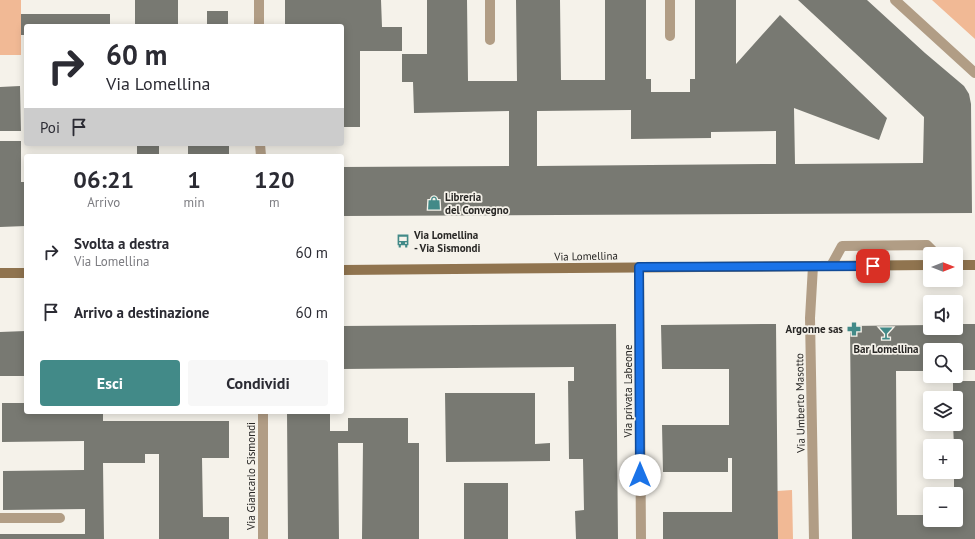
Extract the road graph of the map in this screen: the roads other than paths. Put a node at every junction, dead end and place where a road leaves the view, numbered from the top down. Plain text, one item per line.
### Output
1 (259, 0) edge
2 (490, 0) edge
3 (670, 0) edge
4 (895, 0) edge
5 (259, 24) edge
6 (670, 36) dead end
7 (490, 40) dead end
8 (975, 72) edge
9 (929, 247) edge
10 (923, 265) edge
11 (963, 265) edge
12 (975, 265) edge
13 (813, 266) junction
14 (831, 266) junction
15 (639, 267) junction
16 (344, 270) edge
17 (0, 273) edge
18 (24, 273) edge
19 (263, 414) edge
20 (0, 518) edge
21 (60, 518) dead end
22 (264, 539) edge
23 (641, 539) edge
24 (814, 539) edge

1 - 5 street
2 - 7 street
3 - 6 street
4 - 8 street
9 - 14 street
10 - 14 street, Via Lomellina
11 - 12 street
13 - 14 street, Via Lomellina
13 - 15 street, Via Lomellina
13 - 24 street, Via Umberto Masotto
15 - 16 street, Via Lomellina
15 - 23 street, Via privata Labeone
17 - 18 street
19 - 22 street, Via Giancarlo Sismondi
20 - 21 street

